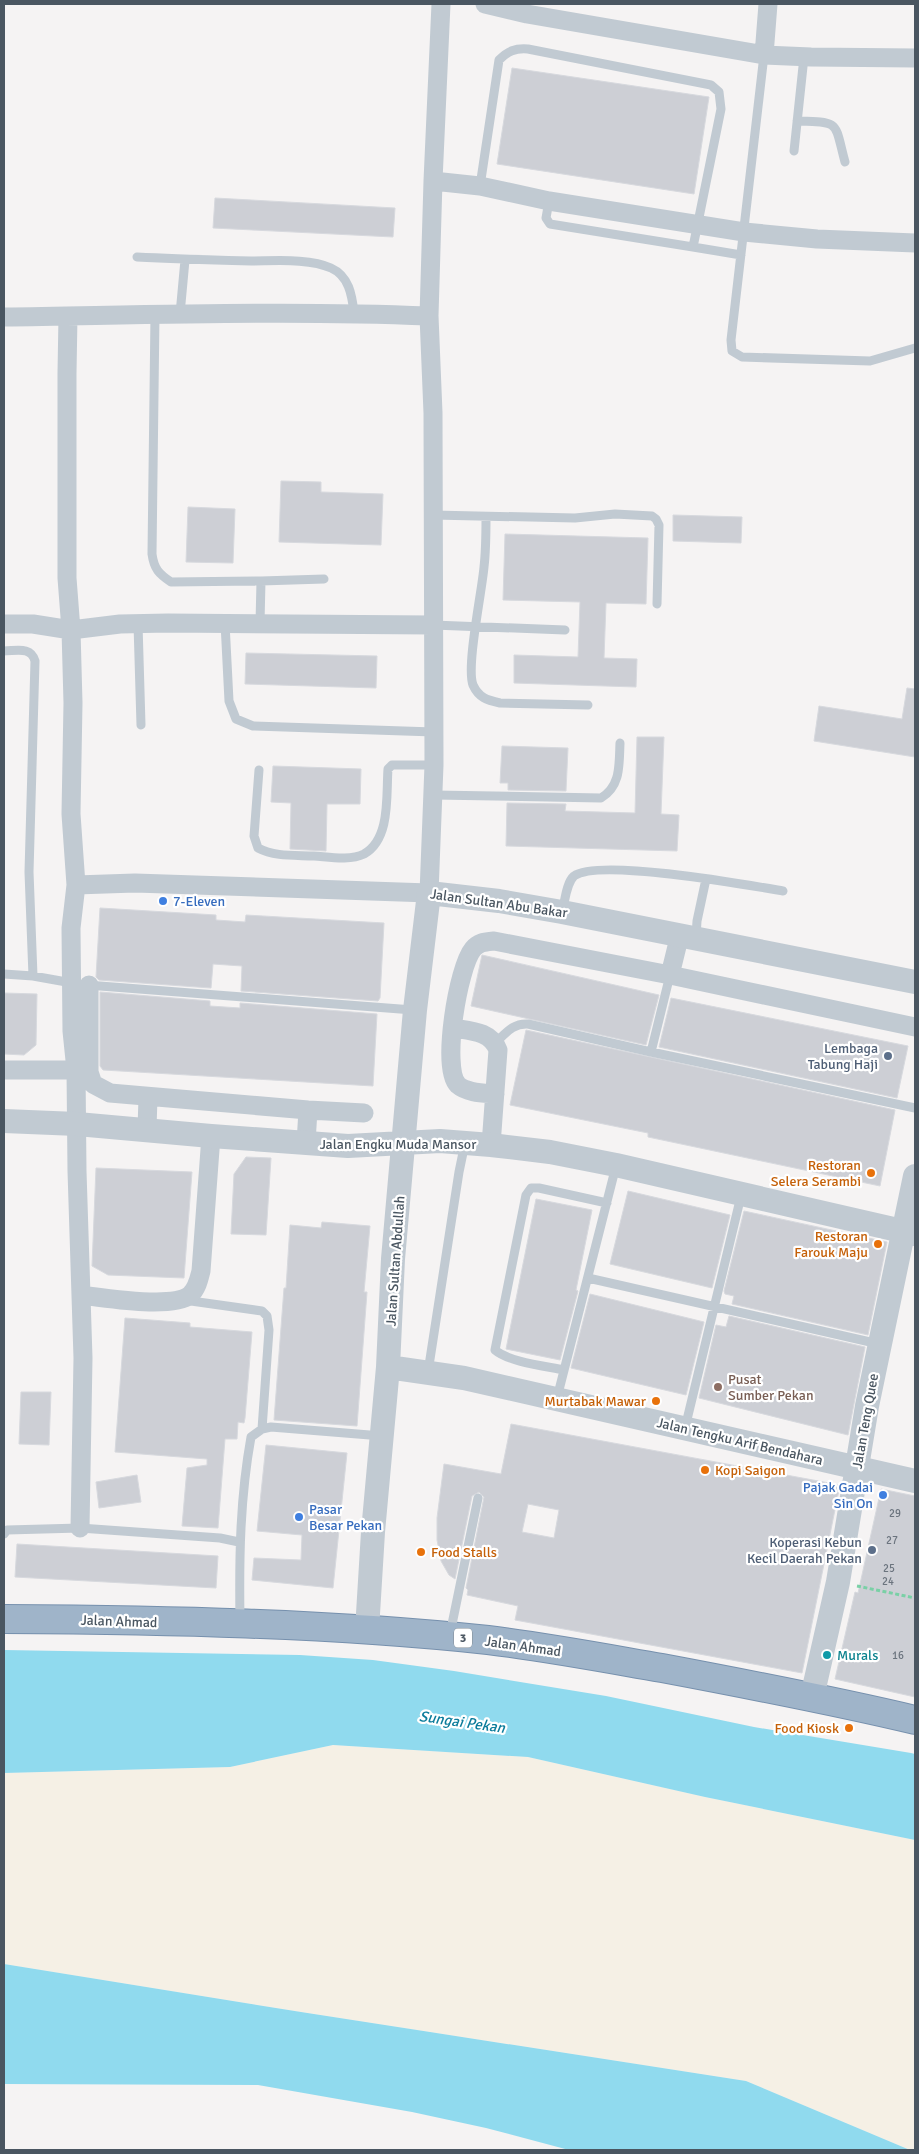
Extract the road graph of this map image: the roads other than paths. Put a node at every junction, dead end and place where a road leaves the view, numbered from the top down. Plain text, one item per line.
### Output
1 (441, 4) edge
2 (485, 4) edge
3 (768, 4) edge
4 (764, 55) junction
5 (804, 57) junction
6 (915, 58) edge
7 (797, 121) junction
8 (794, 151) dead end
9 (844, 162) dead end
10 (433, 181) junction
11 (480, 186) junction
12 (549, 201) junction
13 (698, 225) junction
14 (744, 232) junction
15 (915, 243) edge
16 (693, 247) junction
17 (741, 254) junction
18 (137, 257) dead end
19 (185, 260) junction
20 (354, 313) junction
21 (155, 314) junction
22 (180, 314) junction
23 (68, 316) junction
24 (430, 316) junction
25 (4, 317) edge
26 (915, 348) edge
27 (433, 515) junction
28 (486, 517) junction
29 (324, 578) dead end
30 (261, 581) junction
31 (657, 604) dead end
32 (225, 623) junction
33 (260, 623) junction
34 (4, 624) edge
35 (138, 624) junction
36 (433, 625) junction
37 (477, 625) junction
38 (71, 630) junction
39 (565, 630) dead end
40 (4, 651) edge
41 (588, 705) dead end
42 (141, 725) dead end
43 (434, 732) junction
44 (620, 743) dead end
45 (434, 765) junction
46 (259, 770) dead end
47 (434, 795) junction
48 (706, 879) junction
49 (76, 885) junction
50 (783, 890) dead end
51 (429, 893) junction
52 (562, 912) junction
53 (688, 936) junction
54 (4, 974) edge
55 (670, 975) junction
56 (33, 976) junction
57 (915, 982) edge
58 (81, 984) junction
59 (416, 1010) junction
60 (915, 1027) edge
61 (453, 1028) junction
62 (495, 1043) junction
63 (651, 1052) junction
64 (4, 1070) edge
65 (76, 1070) junction
66 (495, 1094) junction
67 (148, 1097) junction
68 (915, 1108) edge
69 (308, 1110) junction
70 (364, 1113) dead end
71 (4, 1121) edge
72 (77, 1124) junction
73 (147, 1129) junction
74 (210, 1136) junction
75 (466, 1142) junction
76 (403, 1143) junction
77 (306, 1144) junction
78 (491, 1145) junction
79 (616, 1165) junction
80 (915, 1176) edge
81 (741, 1194) junction
82 (607, 1203) junction
83 (910, 1233) edge
84 (588, 1278) junction
85 (82, 1295) junction
86 (180, 1300) junction
87 (714, 1307) junction
88 (880, 1344) junction
89 (388, 1367) junction
90 (564, 1370) junction
91 (428, 1372) junction
92 (556, 1398) junction
93 (262, 1429) junction
94 (685, 1429) junction
95 (382, 1436) junction
96 (857, 1468) junction
97 (915, 1481) edge
98 (478, 1498) dead end
99 (80, 1528) junction
100 (4, 1534) edge
101 (239, 1542) junction
102 (4, 1618) edge
103 (240, 1624) junction
104 (367, 1630) junction
105 (450, 1636) junction
106 (812, 1697) junction
107 (915, 1720) edge

1 - 10 street
2 - 4 street
3 - 4 street
4 - 5 street
4 - 14 lane
5 - 6 street
5 - 7 lane
7 - 8 lane
7 - 9 lane
10 - 11 street
10 - 24 street
11 - 12 street
11 - 13 lane
12 - 13 street
12 - 16 lane
13 - 14 street
13 - 16 lane
14 - 15 street
14 - 17 lane
16 - 17 lane
17 - 26 lane
18 - 19 lane
19 - 20 lane
19 - 22 lane
20 - 22 street
20 - 24 street
21 - 22 street
21 - 23 street
21 - 30 lane
23 - 25 street
23 - 38 street
24 - 27 street
27 - 28 lane
27 - 36 street
28 - 31 lane
28 - 37 lane
29 - 30 lane
30 - 33 lane
32 - 33 street
32 - 35 street
32 - 43 lane
33 - 36 street
34 - 38 street
35 - 38 street
35 - 42 lane
36 - 37 lane
36 - 43 street
37 - 39 lane
37 - 41 lane
38 - 49 street
40 - 56 lane
43 - 45 street
44 - 47 lane
45 - 46 lane
45 - 47 street
47 - 51 street
48 - 50 lane
48 - 52 lane
48 - 53 lane
49 - 51 street, Jalan Sultan Abu Bakar
49 - 58 street
51 - 52 street, Jalan Sultan Abu Bakar
51 - 59 street, Jalan Sultan Abdullah
52 - 53 street, Jalan Sultan Abu Bakar
53 - 55 street
53 - 57 street, Jalan Sultan Abu Bakar
54 - 56 lane
55 - 60 street
55 - 61 street
55 - 63 lane
56 - 58 lane
58 - 59 lane
58 - 65 street
58 - 67 street
59 - 76 street, Jalan Sultan Abdullah
61 - 62 street
61 - 66 street
62 - 63 lane
62 - 66 street
63 - 68 lane
64 - 65 street
65 - 72 street
66 - 78 street
67 - 69 street
67 - 73 street
69 - 70 street
69 - 77 street
71 - 72 street, Jalan Engku Muda Mansor
72 - 73 street, Jalan Engku Muda Mansor
72 - 85 street
73 - 74 street, Jalan Engku Muda Mansor
74 - 77 street, Jalan Engku Muda Mansor
74 - 86 street
75 - 76 street, Jalan Engku Muda Mansor
75 - 78 street, Jalan Engku Muda Mansor
75 - 91 lane
76 - 77 street, Jalan Engku Muda Mansor
76 - 89 street, Jalan Sultan Abdullah
78 - 79 street, Jalan Engku Muda Mansor
79 - 81 street, Jalan Engku Muda Mansor
79 - 82 lane
80 - 83 street, Jalan Teng Quee
81 - 83 street, Jalan Engku Muda Mansor
81 - 87 lane
82 - 84 lane
82 - 90 lane
83 - 88 street, Jalan Teng Quee
84 - 87 lane
84 - 90 lane
85 - 86 street
85 - 99 street
86 - 93 lane
87 - 88 lane
87 - 94 lane
88 - 96 street, Jalan Teng Quee
89 - 91 street, Jalan Tengku Arif Bendahara
89 - 95 street, Jalan Sultan Abdullah
90 - 92 lane
91 - 92 street, Jalan Tengku Arif Bendahara
92 - 94 street, Jalan Tengku Arif Bendahara
93 - 95 lane
93 - 101 lane
94 - 96 street, Jalan Tengku Arif Bendahara
95 - 104 street, Jalan Sultan Abdullah
96 - 97 street, Jalan Tengku Arif Bendahara
96 - 106 street, Jalan Teng Quee
98 - 105 lane
99 - 100 lane
99 - 101 lane
101 - 103 lane
102 - 103 highway, Jalan Ahmad / 3
103 - 104 highway, Jalan Ahmad / 3
104 - 105 highway, Jalan Ahmad / 3
105 - 106 highway, Jalan Ahmad / 3
106 - 107 highway, Jalan Ahmad / 3

